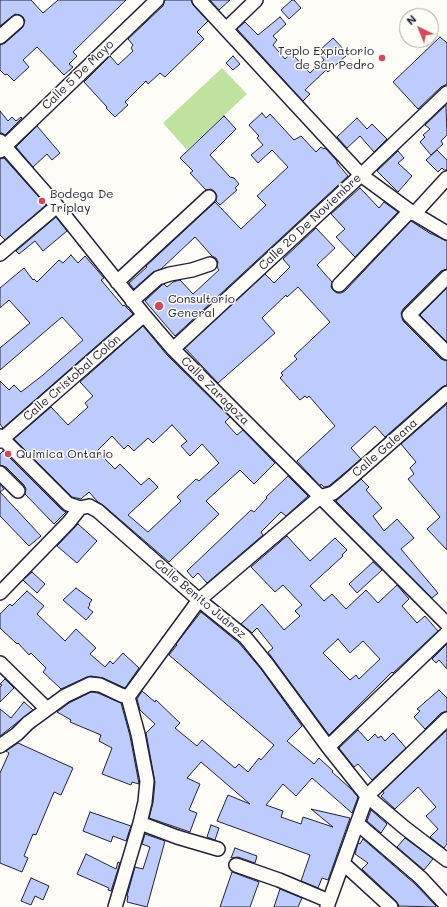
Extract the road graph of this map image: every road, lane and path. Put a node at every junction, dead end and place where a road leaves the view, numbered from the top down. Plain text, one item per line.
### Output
1 (157, 0) edge
2 (199, 0) edge
3 (256, 0) edge
4 (17, 22) dead end
5 (226, 29) junction
6 (0, 37) edge
7 (447, 93) edge
8 (2, 146) edge
9 (361, 175) junction
10 (447, 178) edge
11 (209, 197) dead end
12 (57, 206) junction
13 (412, 213) junction
14 (447, 233) edge
15 (0, 254) edge
16 (210, 264) dead end
17 (447, 277) edge
18 (117, 282) junction
19 (339, 285) dead end
20 (132, 301) junction
21 (144, 315) junction
22 (173, 349) junction
23 (447, 353) edge
24 (447, 393) edge
25 (1, 439) edge
26 (0, 473) edge
27 (18, 491) dead end
28 (320, 497) junction
29 (80, 508) junction
30 (0, 593) edge
31 (199, 600) junction
32 (447, 624) edge
33 (447, 633) edge
34 (0, 663) edge
35 (128, 697) junction
36 (47, 709) junction
37 (447, 720) edge
38 (0, 746) edge
39 (328, 747) junction
40 (368, 796) junction
41 (140, 823) junction
42 (358, 824) junction
43 (218, 849) dead end
44 (447, 860) edge
45 (344, 864) junction
46 (236, 865) dead end
47 (328, 904) edge
48 (447, 906) edge
49 (115, 907) edge
50 (391, 907) edge

1 - 8 street, Calle 5 De Mayo
2 - 5 street
3 - 5 street
4 - 6 street
5 - 9 street
7 - 9 street, Calle 20 De Noviembre
8 - 12 street, Calle Zaragoza
9 - 13 street
9 - 22 street, Calle 20 De Noviembre
10 - 13 street
11 - 18 street
12 - 15 street
12 - 18 street, Calle Zaragoza
13 - 14 street
13 - 19 street
16 - 20 street
17 - 23 street
18 - 20 street, Calle Zaragoza
20 - 21 street, Calle Zaragoza
21 - 22 street, Calle Zaragoza
21 - 25 street, Calle Cristobal Colón
22 - 28 street, Calle Zaragoza
24 - 28 street, Calle Galeana
25 - 29 street, Calle Benito Juárez
26 - 27 street
28 - 31 street, Calle Galeana
28 - 32 street, Calle Zaragoza
29 - 30 street
29 - 31 street, Calle Benito Juárez
31 - 35 street, Calle Galeana
31 - 39 street, Calle Benito Juárez
33 - 39 street
34 - 36 street
35 - 36 street
35 - 41 street
36 - 38 street
37 - 40 street
39 - 40 street, Calle Benito Juárez
40 - 42 street
40 - 44 street, Calle Benito Juárez
41 - 43 street
41 - 49 street
42 - 45 street
42 - 48 street
45 - 47 street
45 - 50 street
46 - 47 street

